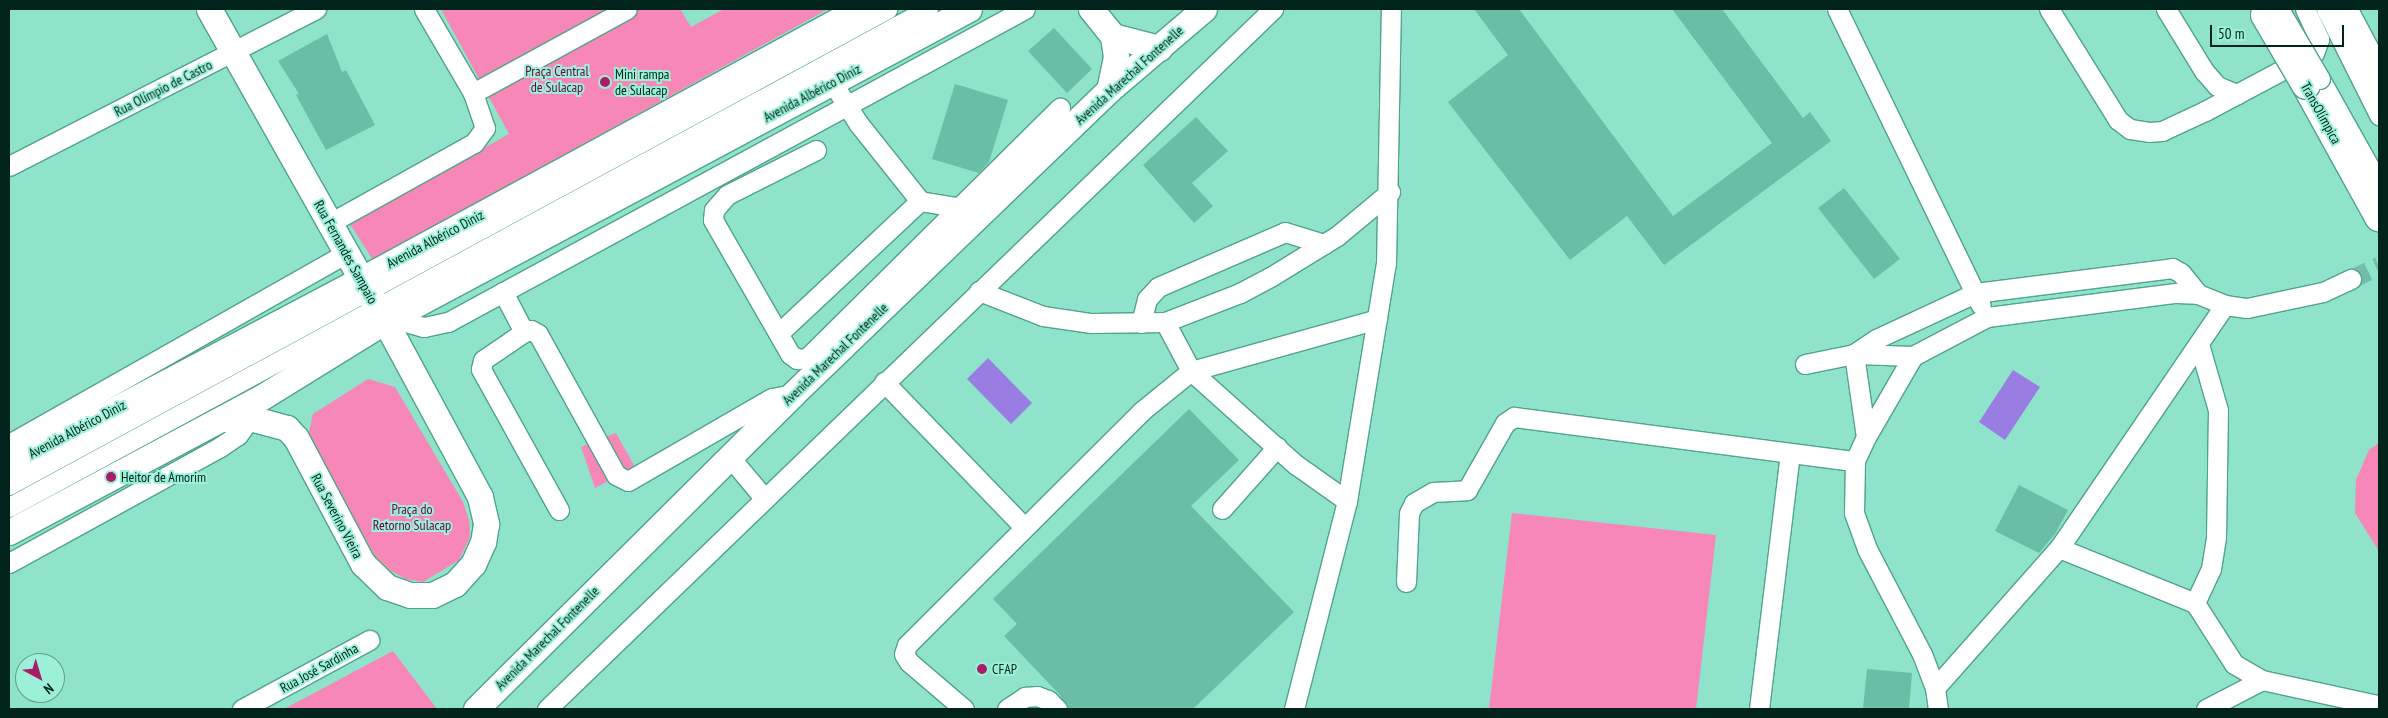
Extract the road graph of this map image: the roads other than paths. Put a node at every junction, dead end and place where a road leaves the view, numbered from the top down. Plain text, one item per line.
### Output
1 (209, 9) edge
2 (316, 9) edge
3 (424, 9) edge
4 (627, 9) edge
5 (859, 9) edge
6 (887, 9) edge
7 (928, 9) edge
8 (969, 9) edge
9 (1025, 9) edge
10 (1090, 9) edge
11 (1204, 9) edge
12 (1273, 9) edge
13 (1391, 9) edge
14 (1837, 9) edge
15 (2049, 9) edge
16 (2305, 9) edge
17 (2166, 10) edge
18 (2268, 11) edge
19 (2341, 11) edge
20 (1113, 36) junction
21 (1159, 48) junction
22 (233, 53) junction
23 (2204, 71) junction
24 (2379, 77) edge
25 (832, 82) junction
26 (2313, 82) junction
27 (1109, 90) junction
28 (473, 93) junction
29 (2237, 94) junction
30 (848, 106) junction
31 (1060, 108) dead end
32 (2205, 112) junction
33 (2379, 114) edge
34 (816, 150) dead end
35 (9, 166) edge
36 (2379, 184) edge
37 (1390, 192) junction
38 (920, 201) junction
39 (962, 208) junction
40 (2379, 218) edge
41 (330, 223) junction
42 (1324, 244) junction
43 (347, 253) junction
44 (2350, 279) tunnel mouth
45 (979, 291) junction
46 (503, 292) junction
47 (1975, 293) junction
48 (2198, 294) junction
49 (377, 303) junction
50 (2226, 305) junction
51 (1987, 317) junction
52 (1377, 318) junction
53 (1164, 322) junction
54 (1142, 323) junction
55 (524, 332) junction
56 (780, 332) junction
57 (2199, 344) junction
58 (1854, 354) junction
59 (1913, 356) junction
60 (1805, 364) dead end
61 (1192, 371) junction
62 (884, 382) junction
63 (794, 394) junction
64 (257, 408) junction
65 (1866, 437) junction
66 (9, 444) edge
67 (1277, 447) junction
68 (1790, 454) junction
69 (729, 456) junction
70 (1855, 461) junction
71 (9, 465) edge
72 (9, 484) edge
73 (480, 497) joint
74 (764, 498) junction
75 (1347, 501) junction
76 (9, 507) edge
77 (1222, 509) dead end
78 (558, 510) dead end
79 (1024, 527) junction
80 (9, 532) edge
81 (2059, 548) junction
82 (9, 563) edge
83 (1406, 582) dead end
84 (2195, 603) junction
85 (369, 640) dead end
86 (2262, 680) junction
87 (1935, 688) junction
88 (2378, 705) dead end
89 (242, 709) edge
90 (476, 709) edge
91 (547, 709) edge
92 (964, 709) edge
93 (1007, 709) edge
94 (1057, 709) edge
95 (1294, 709) edge
96 (1759, 709) edge
97 (1938, 709) edge
98 (2206, 709) edge

1 - 22 main road, Rua Fernandes Sampaio
2 - 22 street, Rua Olímpio de Castro
3 - 28 street
4 - 28 street
5 - 49 main road, Avenida Albérico Diniz
6 - 49 street
7 - 49 street
8 - 25 main road, Avenida Albérico Diniz
9 - 30 street
10 - 20 main road
11 - 21 main road, Avenida Marechal Fontenelle
12 - 45 street
13 - 37 street
14 - 47 street
15 - 32 street
16 - 29 street
17 - 23 street
18 - 26 highway, TransOlímpica, bridge
19 - 24 highway
19 - 33 street
20 - 21 main road
20 - 27 main road
21 - 27 main road, Avenida Marechal Fontenelle
22 - 35 street, Rua Olímpio de Castro
22 - 41 main road, Rua Fernandes Sampaio
23 - 29 street
23 - 32 street
25 - 30 street
25 - 49 main road, Avenida Albérico Diniz
26 - 36 street, TransOlímpica
26 - 40 highway, TransOlímpica
27 - 63 main road, Avenida Marechal Fontenelle
28 - 41 street
29 - 32 street
30 - 38 street
30 - 46 street
31 - 39 street
34 - 56 street
37 - 42 street
37 - 52 street
38 - 39 street
38 - 56 street
39 - 56 street
41 - 43 main road, Rua Fernandes Sampaio
42 - 53 street
42 - 54 street
43 - 49 main road, Rua Fernandes Sampaio
43 - 66 street, Avenida Albérico Diniz
44 - 50 street
45 - 54 street
45 - 62 street
46 - 49 street
46 - 55 street
47 - 48 street
47 - 51 street
47 - 58 street
48 - 50 street
48 - 51 street
49 - 64 main road, Avenida Albérico Diniz
49 - 71 main road, Avenida Albérico Diniz
49 - 72 street
49 - 73 main road, Rua Fernandes Sampaio
49 - 76 street
50 - 57 street
51 - 59 street
52 - 61 street
52 - 75 street
53 - 54 street
53 - 61 street
55 - 63 street
55 - 78 street
57 - 81 street
57 - 84 street
58 - 59 street
58 - 60 street
58 - 65 street
59 - 65 street
61 - 67 street
61 - 79 street
62 - 74 street
62 - 79 street
63 - 69 main road, Avenida Marechal Fontenelle
64 - 73 main road, Rua Severino Vieira
64 - 80 main road, Rua Severino Vieira
64 - 82 street, Avenida Albérico Diniz
65 - 70 street
67 - 75 street
67 - 77 street
68 - 70 street
68 - 83 street
68 - 96 street
69 - 74 street
69 - 90 main road, Avenida Marechal Fontenelle
70 - 87 street
74 - 91 street
75 - 95 street
79 - 92 street
81 - 84 street
81 - 87 street
84 - 86 street
85 - 89 street, Rua José Sardinha
86 - 88 street
86 - 98 street
87 - 97 street
93 - 94 street

